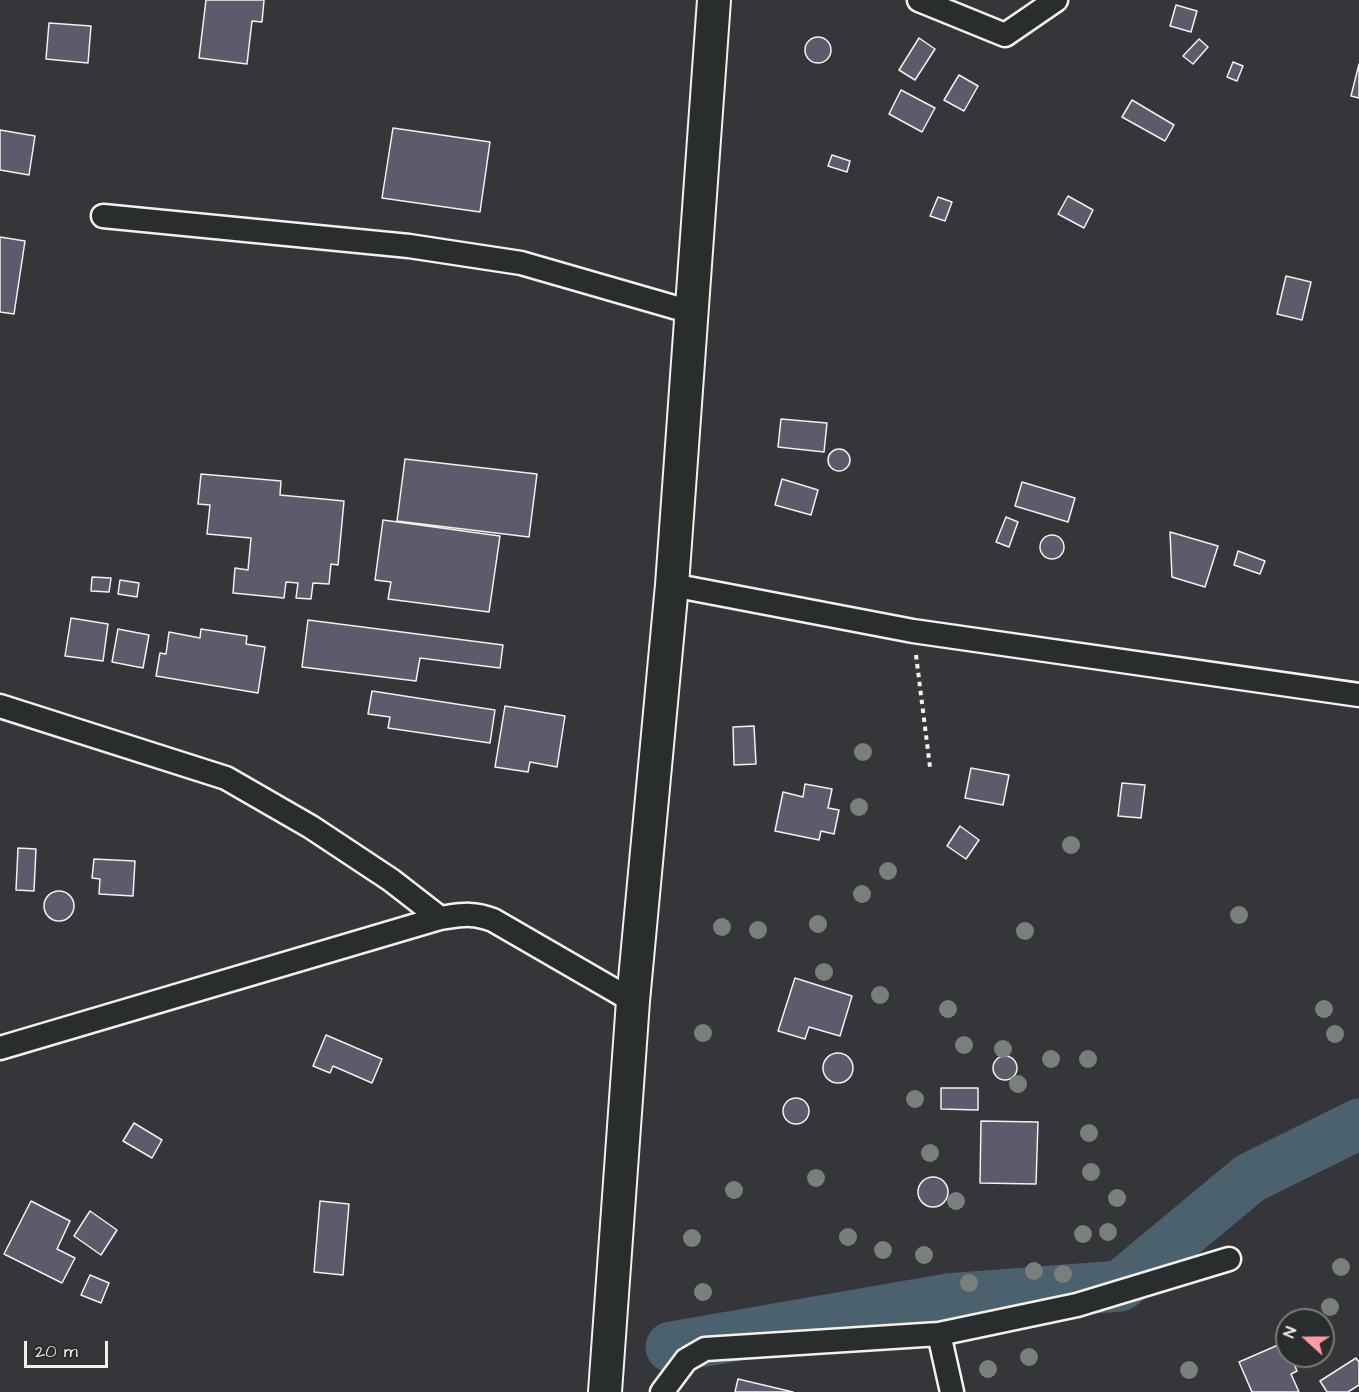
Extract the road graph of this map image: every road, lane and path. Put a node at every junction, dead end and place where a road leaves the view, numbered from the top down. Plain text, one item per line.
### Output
1 (714, 0) edge
2 (919, 0) edge
3 (1056, 0) edge
4 (103, 216) dead end
5 (691, 312) junction
6 (672, 585) junction
7 (913, 631) junction
8 (1359, 695) edge
9 (0, 706) edge
10 (930, 767) dead end
11 (440, 918) junction
12 (633, 1000) junction
13 (0, 1048) edge
14 (1229, 1260) dead end
15 (939, 1334) junction
16 (605, 1392) edge
17 (662, 1392) edge
18 (952, 1392) edge

1 - 5 street
2 - 3 street
4 - 5 street
5 - 6 street
6 - 7 street
6 - 12 street
7 - 8 street
7 - 10 path
9 - 11 street
11 - 12 street
11 - 13 street
12 - 16 street
14 - 15 street
15 - 17 street
15 - 18 street

